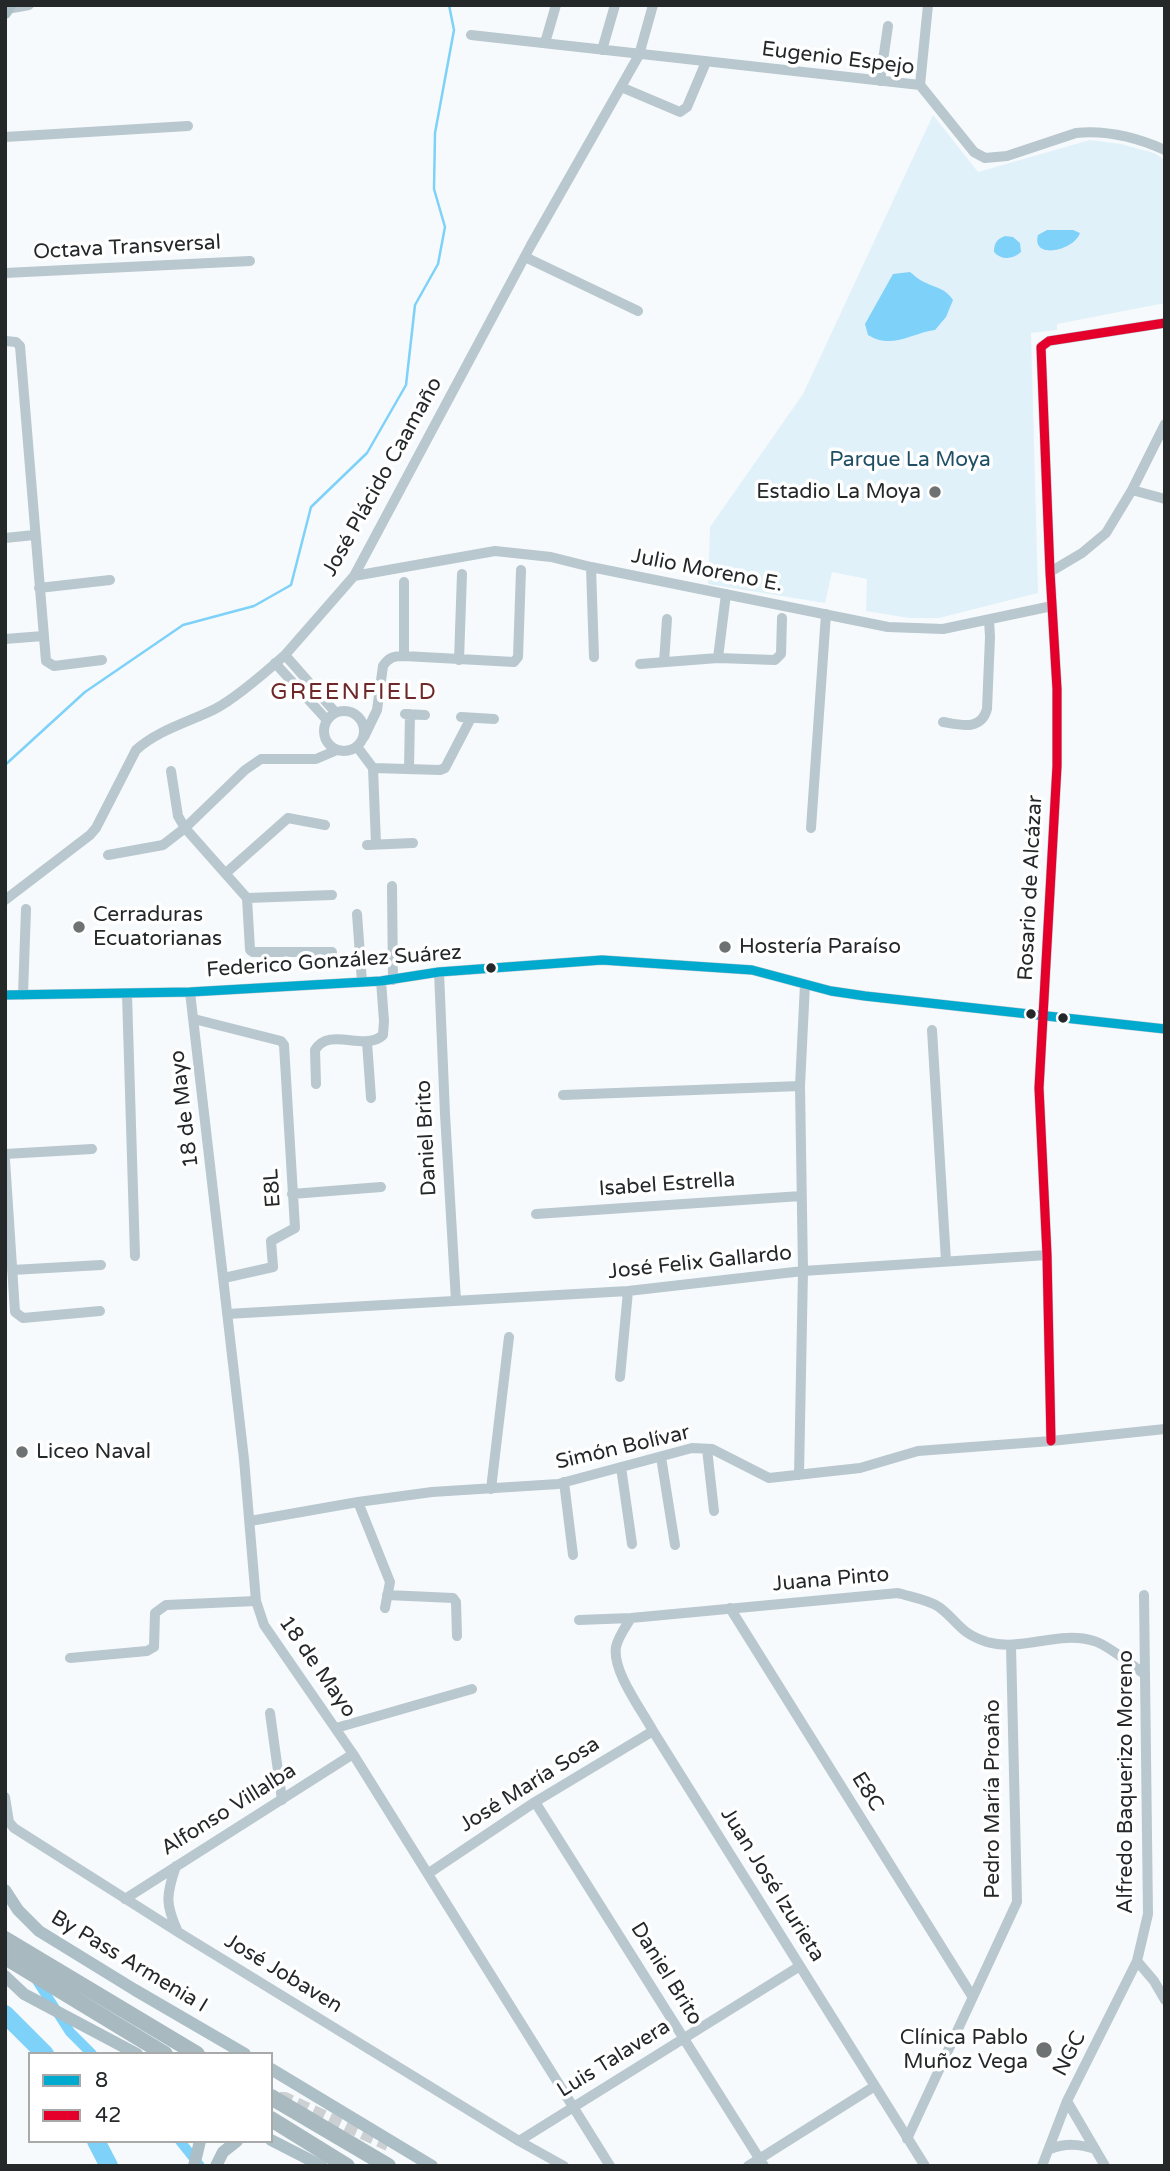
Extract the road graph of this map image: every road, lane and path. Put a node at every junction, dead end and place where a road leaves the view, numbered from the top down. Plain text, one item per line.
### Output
1 (29, 5) edge
2 (556, 5) edge
3 (615, 5) edge
4 (653, 5) edge
5 (928, 5) edge
6 (8, 9) edge
7 (888, 26) dead end
8 (471, 35) dead end
9 (545, 43) junction
10 (601, 50) junction
11 (639, 55) junction
12 (706, 62) junction
13 (880, 81) junction
14 (920, 85) junction
15 (621, 87) junction
16 (188, 126) dead end
17 (5, 137) edge
18 (1165, 150) edge
19 (525, 257) junction
20 (250, 261) dead end
21 (5, 273) edge
22 (638, 311) dead end
23 (1165, 323) edge
24 (5, 341) edge
25 (1165, 424) edge
26 (1132, 491) junction
27 (1165, 499) edge
28 (34, 535) junction
29 (5, 538) edge
30 (591, 567) junction
31 (521, 570) dead end
32 (1049, 572) junction
33 (462, 574) dead end
34 (354, 576) junction
35 (110, 580) dead end
36 (404, 582) dead end
37 (39, 588) junction
38 (726, 594) junction
39 (1052, 606) junction
40 (826, 614) junction
41 (782, 618) dead end
42 (667, 619) dead end
43 (989, 620) junction
44 (43, 636) junction
45 (5, 639) edge
46 (285, 655) junction
47 (404, 656) junction
48 (594, 657) dead end
49 (718, 658) junction
50 (102, 660) dead end
51 (459, 660) junction
52 (275, 663) junction
53 (664, 663) junction
54 (640, 664) dead end
55 (331, 715) junction
56 (425, 715) dead end
57 (374, 718) junction
58 (494, 719) dead end
59 (360, 722) junction
60 (943, 722) dead end
61 (361, 743) junction
62 (337, 750) junction
63 (373, 768) junction
64 (410, 769) junction
65 (171, 771) dead end
66 (325, 825) dead end
67 (185, 828) junction
68 (811, 828) dead end
69 (413, 844) dead end
70 (108, 855) dead end
71 (226, 873) junction
72 (392, 886) dead end
73 (332, 895) dead end
74 (247, 898) junction
75 (5, 900) edge
76 (26, 909) dead end
77 (357, 914) dead end
78 (332, 952) dead end
79 (439, 972) junction
80 (387, 981) junction
81 (362, 982) junction
82 (805, 984) junction
83 (190, 992) junction
84 (127, 994) junction
85 (5, 995) edge
86 (23, 995) junction
87 (1043, 1016) junction
88 (194, 1019) junction
89 (1165, 1029) edge
90 (932, 1030) dead end
91 (367, 1042) junction
92 (316, 1084) dead end
93 (800, 1086) junction
94 (563, 1095) dead end
95 (370, 1098) dead end
96 (92, 1149) dead end
97 (5, 1154) edge
98 (5, 1160) edge
99 (381, 1187) dead end
100 (292, 1194) junction
101 (801, 1196) junction
102 (536, 1214) dead end
103 (1047, 1255) junction
104 (135, 1256) dead end
105 (946, 1261) junction
106 (102, 1265) dead end
107 (12, 1270) junction
108 (803, 1271) junction
109 (224, 1278) junction
110 (628, 1291) junction
111 (456, 1301) junction
112 (100, 1311) dead end
113 (227, 1314) junction
114 (509, 1337) dead end
115 (621, 1377) dead end
116 (1165, 1429) edge
117 (1051, 1441) junction
118 (707, 1449) junction
119 (661, 1457) junction
120 (621, 1467) junction
121 (799, 1475) junction
122 (564, 1482) junction
123 (491, 1489) junction
124 (358, 1502) junction
125 (714, 1511) dead end
126 (250, 1521) junction
127 (632, 1544) dead end
128 (675, 1545) dead end
129 (573, 1555) dead end
130 (387, 1595) junction
131 (1144, 1595) dead end
132 (256, 1601) junction
133 (385, 1608) dead end
134 (730, 1608) junction
135 (631, 1618) junction
136 (579, 1620) dead end
137 (457, 1636) dead end
138 (1011, 1646) junction
139 (70, 1658) dead end
140 (1144, 1674) junction
141 (472, 1689) dead end
142 (270, 1713) dead end
143 (336, 1728) junction
144 (653, 1731) junction
145 (353, 1754) junction
146 (5, 1797) edge
147 (282, 1800) junction
148 (535, 1802) junction
149 (176, 1866) junction
150 (429, 1873) junction
151 (5, 1890) edge
152 (125, 1899) junction
153 (178, 1932) junction
154 (5, 1939) edge
155 (5, 1957) edge
156 (1138, 1961) junction
157 (800, 1966) junction
158 (5, 1976) edge
159 (82, 1995) junction
160 (972, 1996) junction
161 (1165, 2000) edge
162 (684, 2038) junction
163 (133, 2052) edge
164 (161, 2052) edge
165 (193, 2052) edge
166 (242, 2052) edge
167 (273, 2070) edge
168 (875, 2086) junction
169 (273, 2098) edge
170 (1067, 2101) junction
171 (573, 2107) junction
172 (273, 2120) edge
173 (907, 2139) junction
174 (273, 2141) edge
175 (519, 2141) junction
176 (200, 2143) edge
177 (234, 2143) edge
178 (1050, 2149) junction
179 (1095, 2150) junction
180 (761, 2162) edge
181 (429, 2164) edge
182 (194, 2166) edge
183 (216, 2166) edge
184 (323, 2166) edge
185 (347, 2166) edge
186 (388, 2166) edge
187 (564, 2166) edge
188 (610, 2166) edge
189 (748, 2166) edge
190 (925, 2166) edge
191 (1042, 2166) edge
192 (1105, 2166) edge

1 - 6 street
2 - 9 street
3 - 10 street
4 - 11 street, José Plácido Caamaño
5 - 14 street
7 - 13 street
8 - 9 street, Eugenio Espejo
9 - 10 street, Eugenio Espejo
10 - 11 street, Eugenio Espejo
11 - 12 street, Eugenio Espejo
11 - 15 street, José Plácido Caamaño
12 - 13 street, Eugenio Espejo
12 - 15 street
13 - 14 street, Eugenio Espejo
14 - 18 street, Eugenio Espejo
15 - 19 street, José Plácido Caamaño
16 - 17 street
19 - 22 street
19 - 34 street, José Plácido Caamaño
20 - 21 street, Octava Transversal
23 - 32 street, Rosario de Alcázar
24 - 28 street
25 - 26 street
26 - 27 street
26 - 32 street
28 - 29 street
28 - 37 street
30 - 34 street, Julio Moreno E.
30 - 38 street, Julio Moreno E.
30 - 48 street
31 - 51 street
32 - 39 street, Rosario de Alcázar
33 - 51 street
34 - 46 street, José Plácido Caamaño
35 - 37 street
36 - 47 street
37 - 44 street
38 - 40 street, Julio Moreno E.
38 - 49 street
39 - 43 street, Julio Moreno E.
39 - 87 street, Rosario de Alcázar
40 - 43 street, Julio Moreno E.
40 - 68 street
41 - 49 street
42 - 53 street
43 - 60 street
44 - 45 street
44 - 50 street
46 - 52 street, José Plácido Caamaño
46 - 55 street
47 - 51 street
47 - 57 street
49 - 53 street
52 - 55 street
52 - 75 street, José Plácido Caamaño
53 - 54 street
55 - 59 street
55 - 62 street
56 - 64 street
57 - 59 street
57 - 61 street
58 - 64 street
59 - 61 street
61 - 62 street
61 - 63 street
62 - 67 street
63 - 64 street
63 - 69 street
65 - 67 street
66 - 71 street
67 - 70 street
67 - 71 street
71 - 74 street
72 - 80 street
73 - 74 street
74 - 78 street
76 - 86 street
77 - 81 street
79 - 80 street, Federico González Suárez
79 - 82 street, Federico González Suárez
79 - 111 street, Daniel Brito
80 - 81 street, Federico González Suárez
80 - 91 street
81 - 83 street, Federico González Suárez
82 - 87 street, Federico González Suárez
82 - 93 street
83 - 84 street, Federico González Suárez
83 - 88 street, 18 de Mayo
84 - 86 street, Federico González Suárez
84 - 104 street
85 - 86 street, Federico González Suárez
87 - 89 street, Federico González Suárez
87 - 103 street, Rosario de Alcázar
88 - 100 street, E8L
88 - 109 street, 18 de Mayo
90 - 105 street
91 - 92 street
91 - 95 street
93 - 94 street
93 - 101 street
96 - 97 street
98 - 107 street
99 - 100 street
100 - 109 street, E8L
101 - 102 street, Isabel Estrella
101 - 108 street
103 - 105 street, José Felix Gallardo
103 - 117 street, Rosario de Alcázar
105 - 108 street, José Felix Gallardo
106 - 107 street
107 - 112 street
108 - 110 street, José Felix Gallardo
108 - 121 street
109 - 113 street, 18 de Mayo
110 - 111 street, José Felix Gallardo
110 - 115 street
111 - 113 street, José Felix Gallardo
113 - 126 street, 18 de Mayo
114 - 123 street
116 - 117 street, Simón Bolívar
117 - 121 street, Simón Bolívar
118 - 119 street, Simón Bolívar
118 - 121 street, Simón Bolívar
118 - 125 street
119 - 120 street, Simón Bolívar
119 - 128 street
120 - 122 street, Simón Bolívar
120 - 127 street
122 - 123 street, Simón Bolívar
122 - 129 street
123 - 124 street, Simón Bolívar
124 - 126 street, Simón Bolívar
124 - 130 street
126 - 132 street, 18 de Mayo
130 - 133 street
130 - 137 street
131 - 140 street, Alfredo Baquerizo Moreno
132 - 139 street
132 - 143 street, 18 de Mayo
134 - 135 street, Juana Pinto
134 - 138 street, Juana Pinto
134 - 160 street, E8C
135 - 136 street, Juana Pinto
135 - 144 street, Juan José Izurieta
138 - 140 street, Juana Pinto
138 - 160 street, Pedro María Proaño
140 - 156 street, Alfredo Baquerizo Moreno
141 - 143 street
142 - 147 street
143 - 145 street, 18 de Mayo
144 - 148 street, José María Sosa
144 - 157 street, Juan José Izurieta
145 - 147 street, Alfonso Villalba
145 - 150 street, 18 de Mayo
146 - 152 street, José Jobaven
147 - 149 street, Alfonso Villalba
148 - 150 street, José María Sosa
148 - 162 street, Daniel Brito
149 - 152 street, Alfonso Villalba
149 - 153 street
150 - 171 street, 18 de Mayo
151 - 166 main road, By Pass Armenia I
152 - 153 street, José Jobaven
153 - 175 street, José Jobaven
154 - 159 highway
155 - 159 highway
156 - 161 street
156 - 170 street, NGC
157 - 162 street, Luis Talavera
157 - 168 street, Juan José Izurieta
158 - 163 main road
159 - 164 highway
159 - 165 highway
160 - 173 street, Pedro María Proaño
162 - 171 street, Luis Talavera
162 - 180 street, Daniel Brito
167 - 181 main road
168 - 173 street, Juan José Izurieta
168 - 180 street
169 - 186 highway
170 - 178 street, NGC
170 - 179 street
171 - 175 street, Luis Talavera
171 - 188 street, 18 de Mayo
172 - 185 highway
173 - 190 street, Juan José Izurieta
174 - 184 main road
175 - 187 street, José Jobaven
176 - 182 main road
177 - 183 main road
178 - 179 street
178 - 191 street, NGC
179 - 192 street
180 - 189 street

